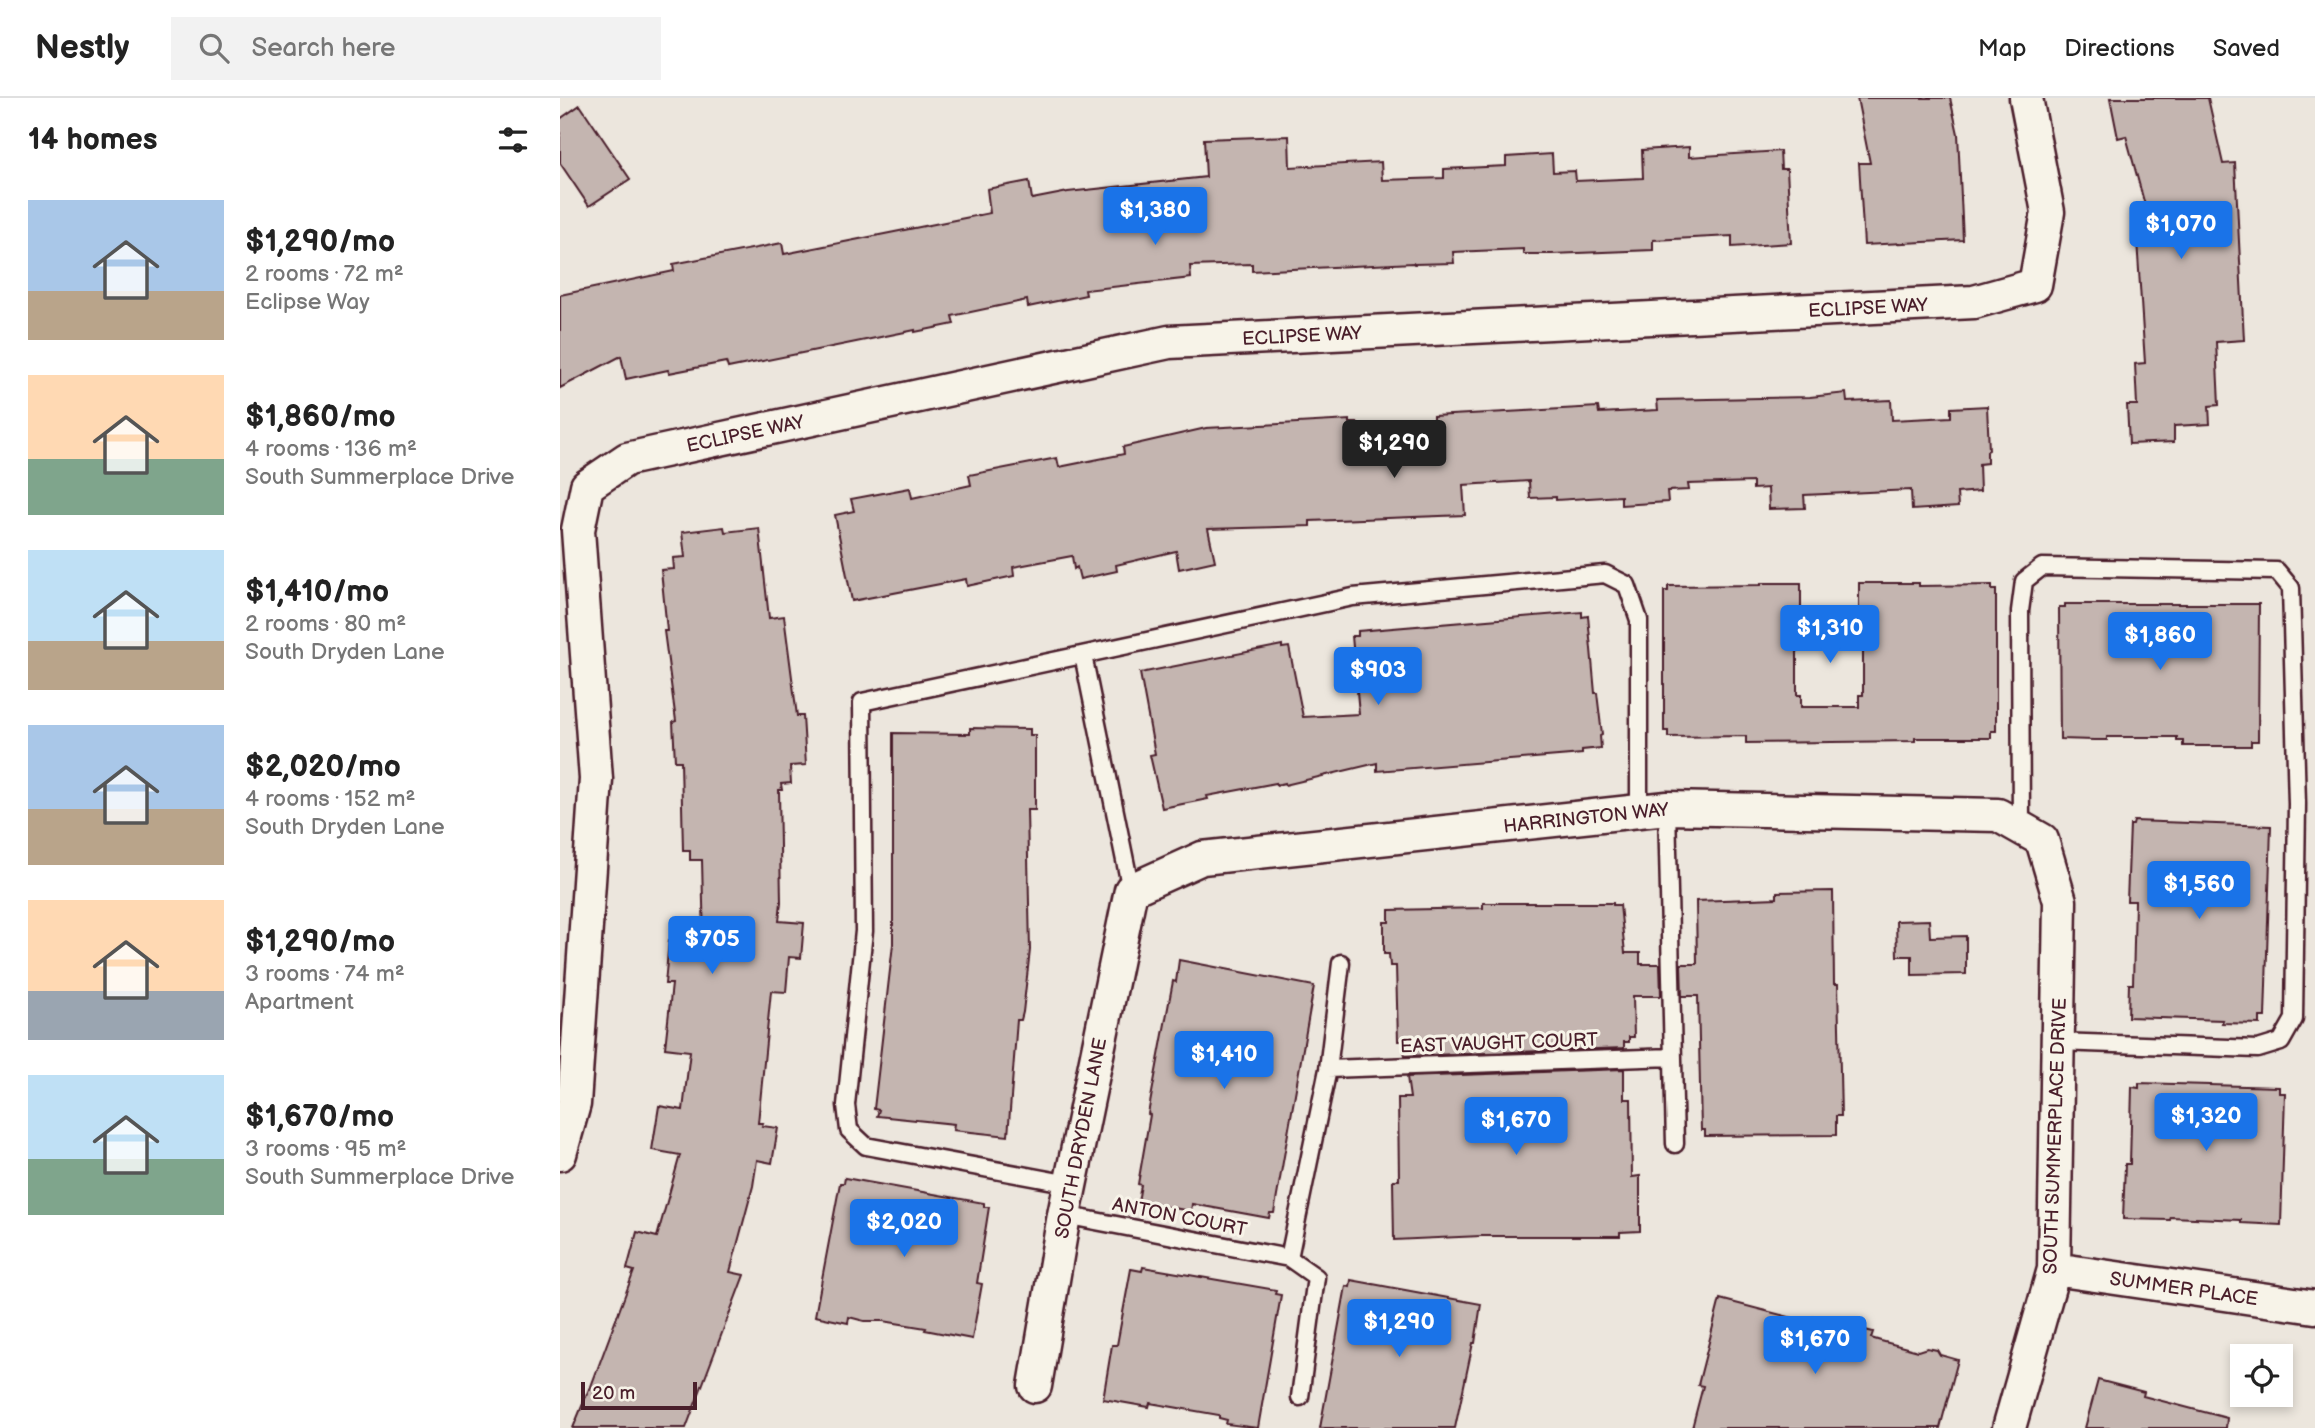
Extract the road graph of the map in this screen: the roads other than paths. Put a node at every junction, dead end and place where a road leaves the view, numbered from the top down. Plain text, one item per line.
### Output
1 (2026, 98) edge
2 (1083, 655) junction
3 (1653, 809) junction
4 (2032, 834) junction
5 (1131, 890) junction
6 (1341, 963) dead end
7 (2057, 1042) junction
8 (1673, 1057) junction
9 (1328, 1069) junction
10 (567, 1103) edge
11 (1675, 1144) dead end
12 (560, 1154) edge
13 (1070, 1184) junction
14 (1064, 1215) junction
15 (1289, 1258) junction
16 (2054, 1269) junction
17 (2315, 1307) edge
18 (1035, 1386) dead end
19 (1300, 1397) dead end
20 (2009, 1428) edge

1 - 10 street, ECLIPSE WAY
2 - 3 lane
2 - 5 lane
2 - 13 lane
3 - 4 street, HARRINGTON WAY
3 - 5 street, HARRINGTON WAY
3 - 8 lane
4 - 7 street, SOUTH SUMMERPLACE DRIVE
4 - 7 lane
5 - 13 street, SOUTH DRYDEN LANE
6 - 9 lane
7 - 16 street, SOUTH SUMMERPLACE DRIVE
8 - 9 lane, EAST VAUGHT COURT
8 - 11 lane
9 - 15 lane
10 - 12 street
13 - 14 street, SOUTH DRYDEN LANE
14 - 15 lane, ANTON COURT
14 - 18 street, SOUTH DRYDEN LANE
15 - 19 lane, ANTON COURT
16 - 17 street, SUMMER PLACE
16 - 20 street, SOUTH SUMMERPLACE DRIVE

